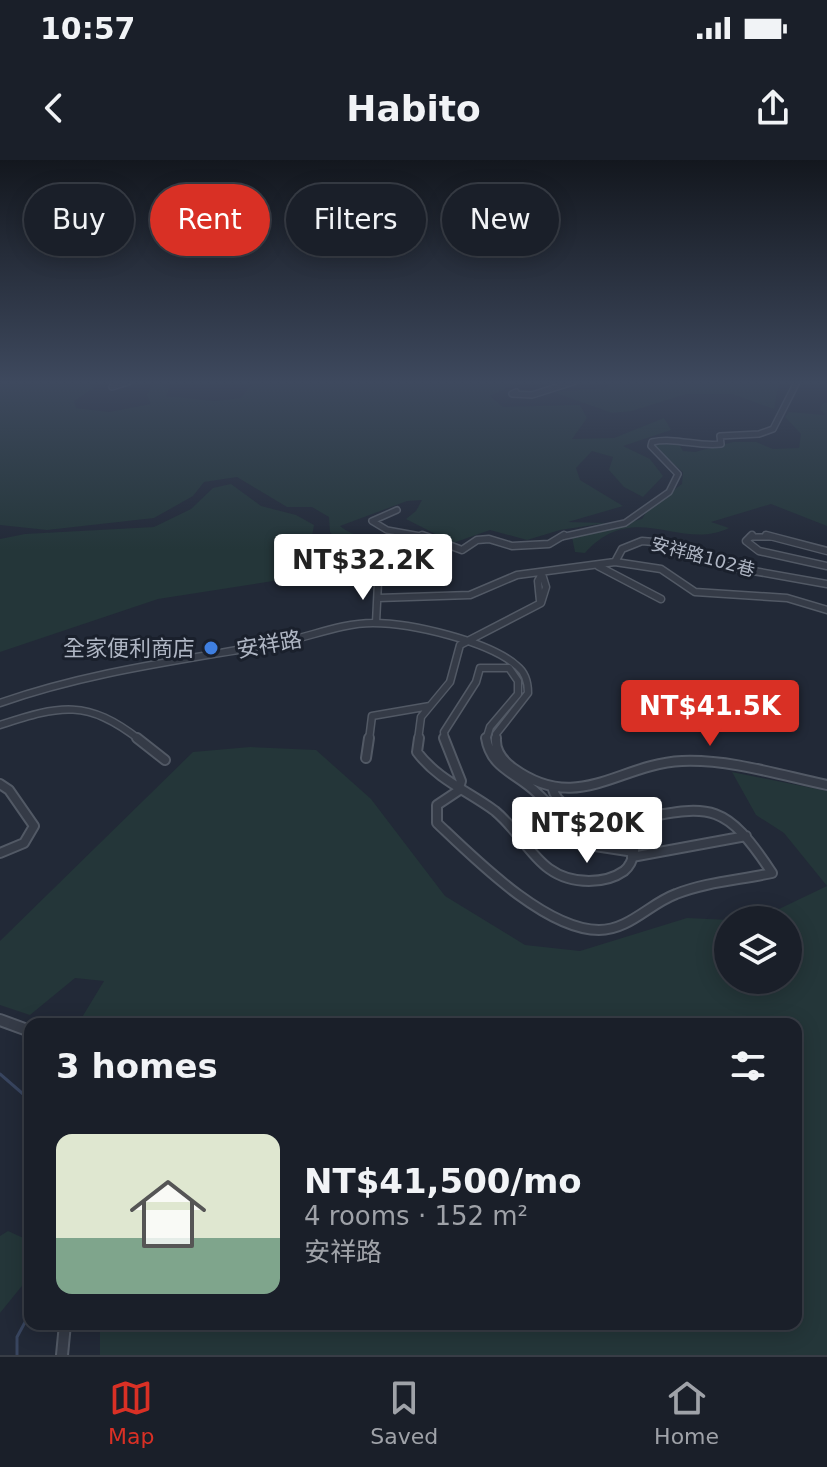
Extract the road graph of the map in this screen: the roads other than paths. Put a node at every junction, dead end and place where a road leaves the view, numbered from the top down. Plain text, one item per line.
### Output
1 (671, 438) edge
2 (677, 438) edge
3 (720, 438) edge
4 (397, 510) dead end
5 (827, 551) edge
6 (615, 562) junction
7 (598, 566) junction
8 (827, 566) edge
9 (542, 574) junction
10 (553, 579) dead end
11 (378, 582) dead end
12 (827, 584) edge
13 (378, 598) junction
14 (661, 599) dead end
15 (827, 610) edge
16 (376, 623) junction
17 (463, 641) junction
18 (0, 703) edge
19 (430, 706) junction
20 (0, 725) edge
21 (366, 758) dead end
22 (165, 760) dead end
23 (0, 784) edge
24 (827, 785) edge
25 (552, 787) junction
26 (458, 791) junction
27 (624, 821) junction
28 (746, 836) junction
29 (0, 853) edge
30 (633, 855) junction
31 (0, 1020) edge
32 (24, 1029) edge
33 (64, 1330) edge
34 (62, 1355) edge

1 - 4 street
2 - 3 street
5 - 8 street, 安祥路102巷
6 - 7 street, 安祥路102巷
6 - 12 street, 安祥路102巷
6 - 15 street
7 - 9 street, 安祥路102巷
7 - 14 street
9 - 10 street
9 - 13 street, 安祥路102巷
9 - 17 street
11 - 13 street
13 - 16 street
16 - 17 street, 安祥路
16 - 18 street, 安祥路
17 - 19 street
17 - 25 street, 安祥路
19 - 21 street
19 - 26 street
20 - 22 street
23 - 29 street
24 - 25 street, 安祥路
25 - 27 street
26 - 28 street
26 - 30 street
26 - 30 street
27 - 28 street
27 - 30 street
28 - 30 street
31 - 32 street
33 - 34 street

